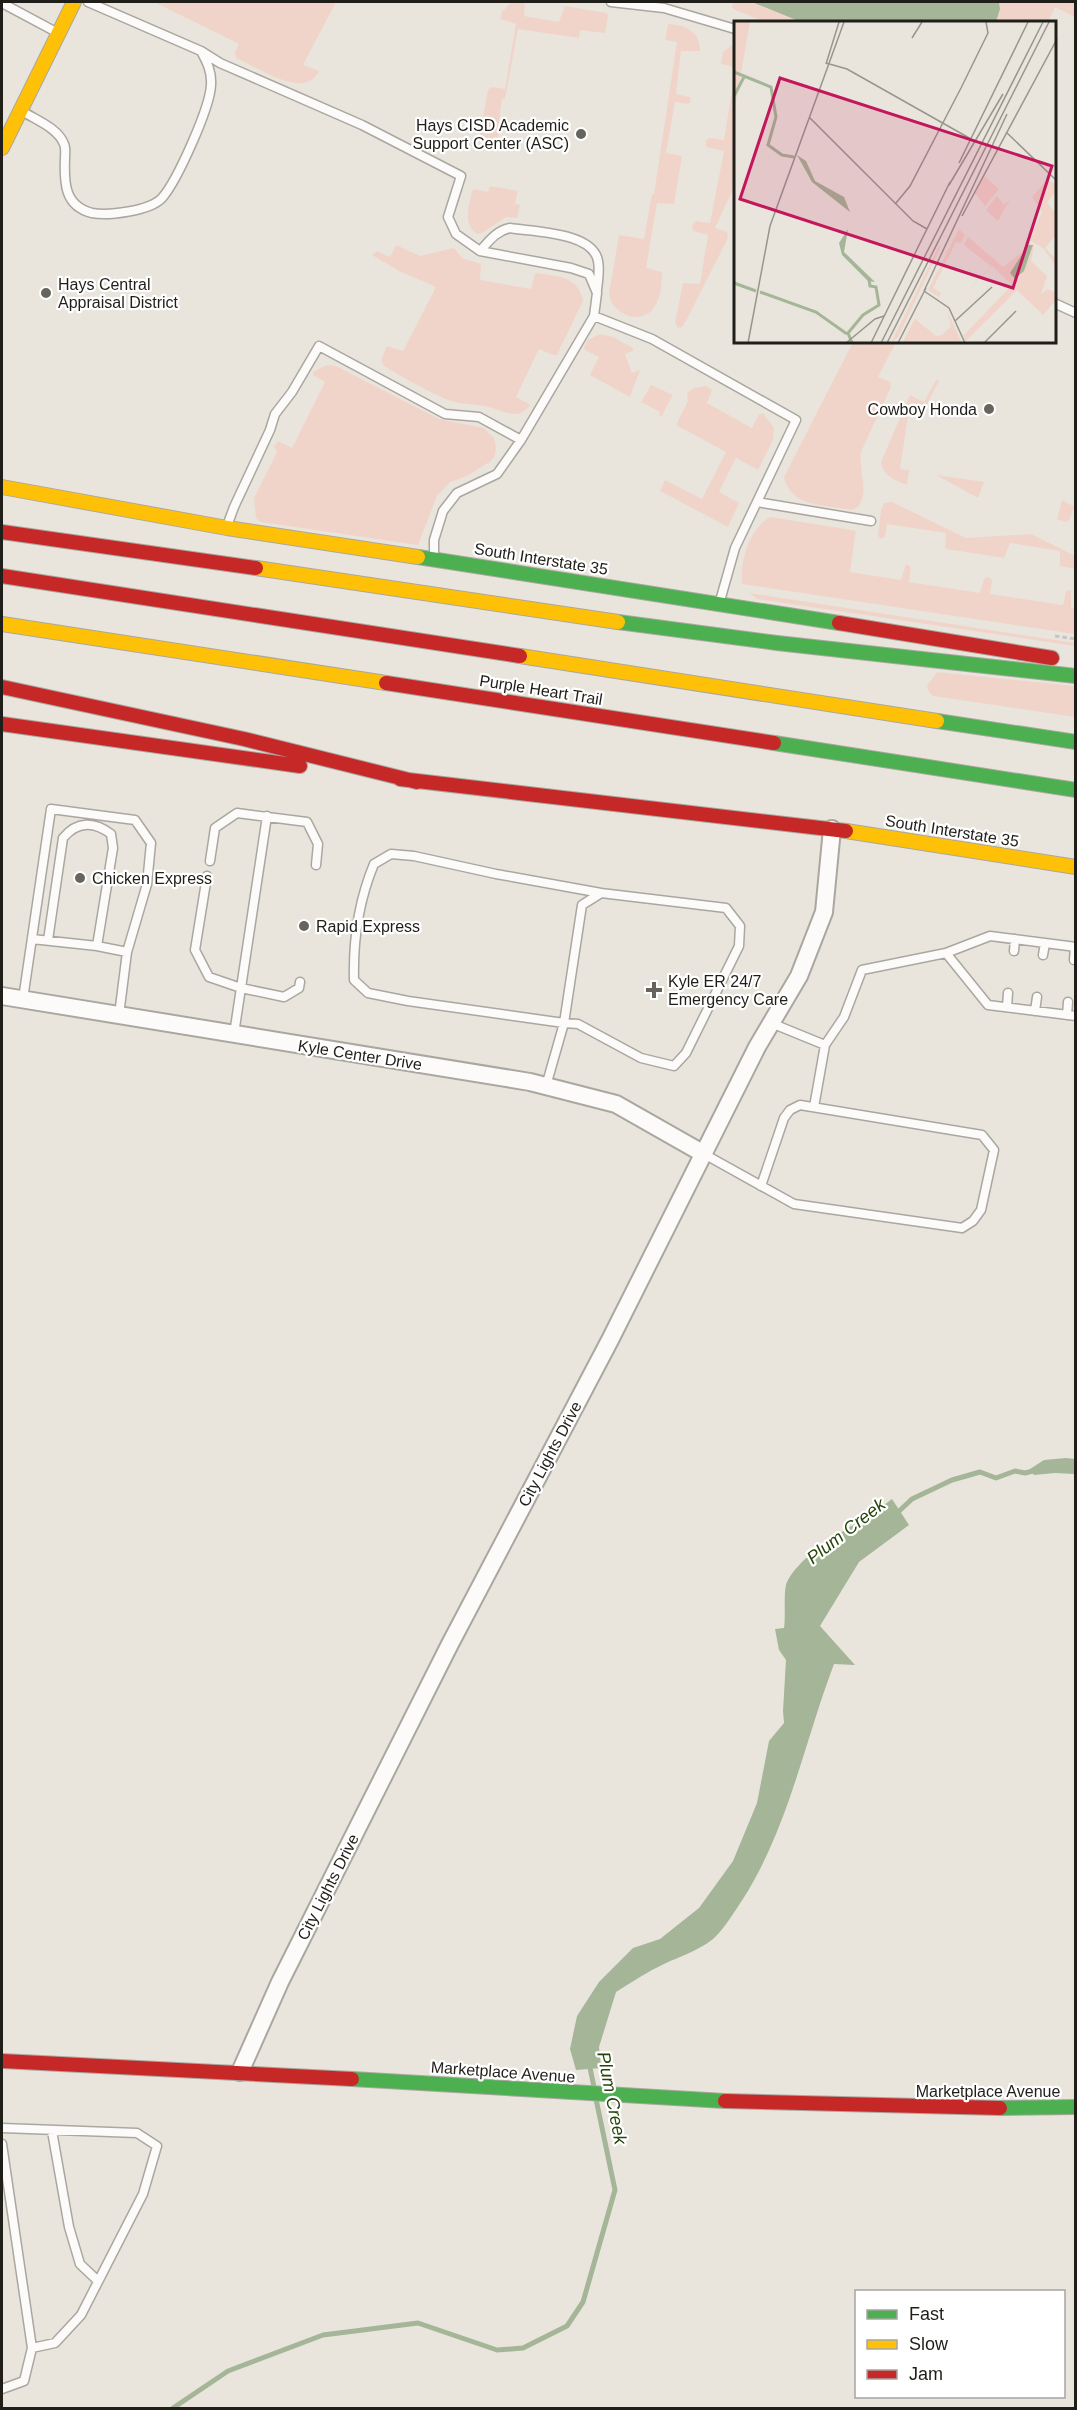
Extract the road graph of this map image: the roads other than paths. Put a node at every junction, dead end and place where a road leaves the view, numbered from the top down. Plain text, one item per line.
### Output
1 (74, 2) edge
2 (88, 2) edge
3 (611, 2) edge
4 (2, 3) edge
5 (664, 5) edge
6 (734, 29) edge
7 (58, 33) junction
8 (201, 51) junction
9 (20, 110) junction
10 (2, 148) edge
11 (480, 251) junction
12 (597, 293) junction
13 (1056, 304) edge
14 (1076, 314) edge
15 (594, 316) junction
16 (521, 440) junction
17 (2, 487) edge
18 (757, 502) junction
19 (871, 521) dead end
20 (227, 528) junction
21 (2, 532) edge
22 (434, 560) junction
23 (2, 576) edge
24 (720, 603) junction
25 (2, 624) edge
26 (1064, 660) dead end
27 (1076, 676) edge
28 (2, 687) edge
29 (2, 724) edge
30 (1076, 742) edge
31 (417, 782) junction
32 (1076, 790) edge
33 (267, 816) junction
34 (832, 829) junction
35 (210, 861) dead end
36 (315, 865) dead end
37 (1076, 867) edge
38 (207, 876) dead end
39 (601, 893) junction
40 (32, 939) junction
41 (1015, 939) junction
42 (48, 940) junction
43 (1045, 943) junction
44 (97, 946) junction
45 (1075, 947) edge
46 (1014, 951) dead end
47 (128, 952) junction
48 (946, 953) junction
49 (1043, 955) dead end
50 (1074, 960) dead end
51 (300, 982) dead end
52 (241, 988) junction
53 (1008, 993) dead end
54 (2, 996) edge
55 (1037, 997) dead end
56 (23, 999) junction
57 (1068, 1002) dead end
58 (1006, 1007) junction
59 (1035, 1011) junction
60 (119, 1015) junction
61 (1071, 1015) edge
62 (564, 1023) junction
63 (771, 1023) junction
64 (234, 1034) junction
65 (825, 1045) junction
66 (546, 1086) junction
67 (814, 1107) junction
68 (704, 1154) junction
69 (761, 1186) junction
70 (2, 2061) edge
71 (240, 2072) junction
72 (1076, 2107) edge
73 (2, 2128) edge
74 (52, 2132) junction
75 (2, 2139) edge
76 (2, 2144) edge
77 (98, 2281) junction
78 (32, 2348) junction
79 (2, 2389) edge

1 - 7 main road
2 - 8 lane
3 - 5 lane
4 - 7 lane
5 - 6 lane
7 - 9 main road
8 - 9 lane
8 - 11 lane
9 - 10 main road
11 - 12 lane
11 - 12 lane
12 - 15 lane
13 - 14 lane
15 - 16 lane
15 - 18 lane
16 - 20 lane
16 - 22 lane
17 - 20 main road, South Interstate 35
18 - 19 lane
18 - 24 lane
20 - 22 main road, South Interstate 35
21 - 27 main road
22 - 24 main road, South Interstate 35
23 - 30 main road, Purple Heart Trail
24 - 26 main road, South Interstate 35
25 - 32 main road, Purple Heart Trail
28 - 31 main road
29 - 31 main road, South Interstate 35
31 - 34 main road, South Interstate 35
33 - 35 lane
33 - 36 lane
33 - 52 lane
34 - 37 main road, South Interstate 35
34 - 63 street, City Lights Drive
38 - 52 lane
39 - 62 lane
39 - 62 lane
39 - 62 lane
40 - 42 lane
40 - 47 lane
40 - 56 lane
41 - 43 lane
41 - 46 lane
41 - 48 lane
42 - 44 lane
42 - 44 lane
43 - 45 lane
43 - 49 lane
44 - 47 lane
45 - 50 lane
47 - 60 lane
48 - 58 lane
48 - 65 lane
51 - 52 lane
52 - 64 lane
53 - 58 lane
54 - 56 street, Kyle Center Drive
55 - 59 lane
56 - 60 street, Kyle Center Drive
57 - 61 lane
58 - 59 lane
59 - 61 lane
60 - 64 street, Kyle Center Drive
62 - 66 lane
63 - 65 lane
63 - 68 street, City Lights Drive
64 - 66 street, Kyle Center Drive
65 - 67 lane
66 - 68 street, Kyle Center Drive
67 - 69 lane
67 - 69 lane
68 - 69 lane
68 - 71 street, City Lights Drive
70 - 71 main road, Marketplace Avenue
71 - 72 main road, Marketplace Avenue
73 - 74 lane
73 - 75 lane
74 - 77 lane
74 - 77 lane
76 - 78 lane
77 - 78 lane
78 - 79 lane

